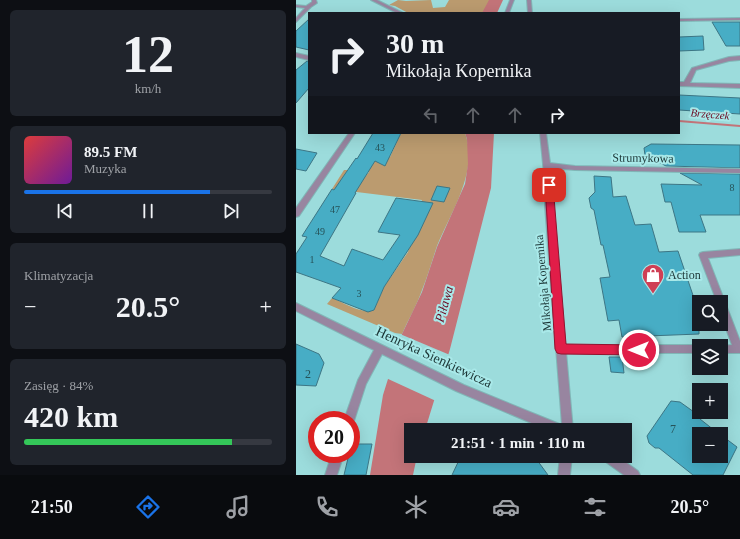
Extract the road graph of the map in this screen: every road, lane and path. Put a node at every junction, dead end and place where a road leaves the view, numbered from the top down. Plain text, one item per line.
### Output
1 (316, 0) edge
2 (373, 0) edge
3 (512, 0) edge
4 (529, 0) edge
5 (297, 3) edge
6 (309, 6) junction
7 (399, 12) edge
8 (507, 12) edge
9 (530, 12) edge
10 (740, 19) edge
11 (680, 20) edge
12 (296, 21) edge
13 (296, 55) edge
14 (308, 58) edge
15 (740, 58) edge
16 (680, 84) edge
17 (686, 84) junction
18 (740, 86) edge
19 (351, 134) edge
20 (542, 134) edge
21 (546, 165) junction
22 (740, 171) edge
23 (296, 214) edge
24 (740, 252) edge
25 (718, 295) edge
26 (296, 307) edge
27 (728, 321) edge
28 (561, 349) junction
29 (692, 349) edge
30 (728, 349) edge
31 (383, 351) junction
32 (352, 411) edge
33 (544, 423) edge
34 (567, 423) edge
35 (335, 463) edge
36 (565, 463) edge
37 (617, 463) edge
38 (331, 475) edge
39 (564, 475) edge
40 (634, 475) edge

1 - 6 street
2 - 7 street
3 - 8 street
4 - 9 street
5 - 6 street
6 - 12 street
10 - 11 street
13 - 14 street
15 - 17 street
16 - 17 street
17 - 18 street
19 - 23 street
20 - 21 street, Mikołaja Kopernika
21 - 22 street, Strumykowa
21 - 28 street, Mikołaja Kopernika
24 - 25 street
26 - 31 street, Henryka Sienkiewicza
27 - 30 street
28 - 29 street
28 - 34 street, Mikołaja Kopernika
31 - 32 street
31 - 33 street, Henryka Sienkiewicza
35 - 38 street
36 - 39 street
37 - 40 street

